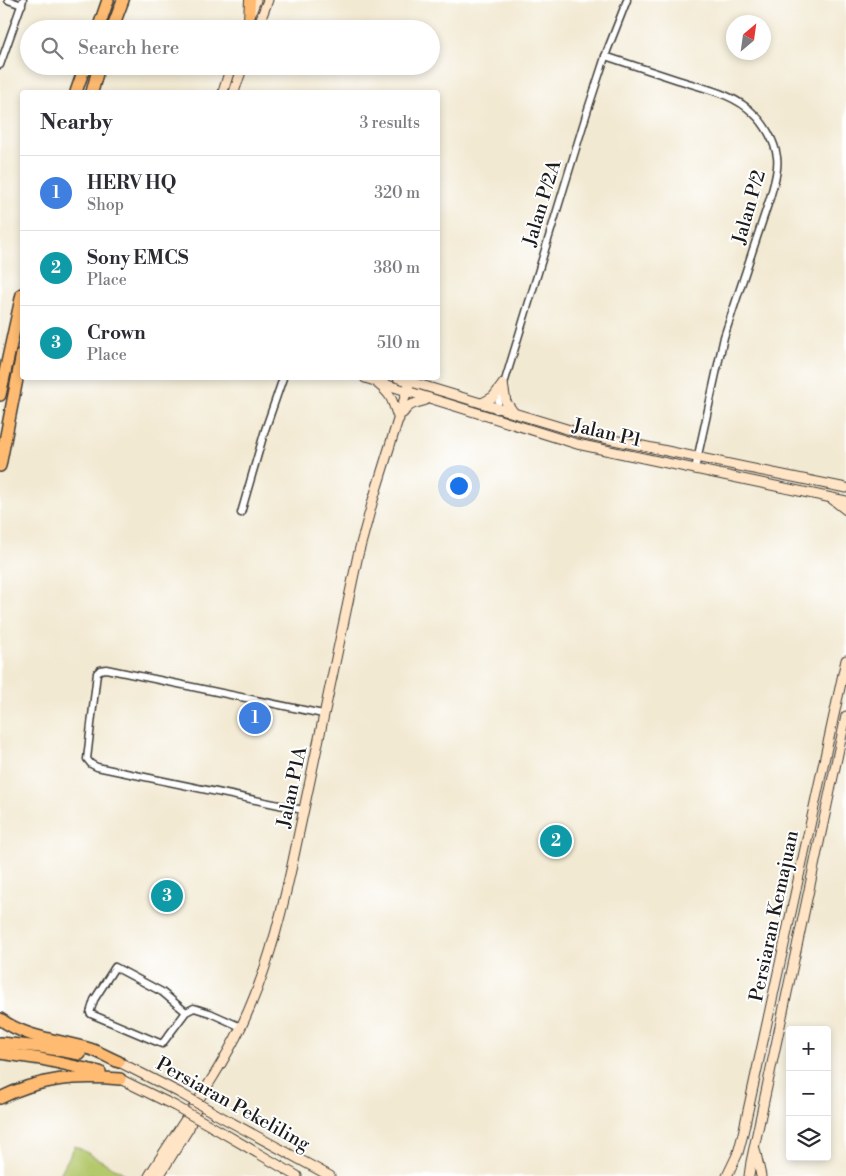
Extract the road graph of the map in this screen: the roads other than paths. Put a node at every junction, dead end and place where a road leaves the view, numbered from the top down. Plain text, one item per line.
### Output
1 (8, 0) edge
2 (108, 0) edge
3 (123, 0) edge
4 (250, 0) edge
5 (256, 0) edge
6 (268, 0) edge
7 (628, 0) edge
8 (22, 2) edge
9 (101, 20) edge
10 (115, 20) edge
11 (248, 20) edge
12 (248, 20) edge
13 (260, 20) edge
14 (605, 56) junction
15 (1, 61) edge
16 (82, 75) edge
17 (97, 75) edge
18 (228, 75) edge
19 (240, 75) edge
20 (77, 90) edge
21 (93, 90) edge
22 (224, 90) edge
23 (235, 90) edge
24 (20, 303) edge
25 (20, 364) edge
26 (282, 380) edge
27 (372, 380) edge
28 (406, 380) edge
29 (375, 381) junction
30 (410, 381) junction
31 (503, 384) junction
32 (407, 391) junction
33 (0, 395) edge
34 (429, 398) junction
35 (482, 403) junction
36 (496, 408) junction
37 (515, 414) junction
38 (494, 418) junction
39 (399, 419) junction
40 (697, 458) junction
41 (0, 466) edge
42 (695, 469) junction
43 (845, 487) edge
44 (830, 497) junction
45 (846, 501) edge
46 (846, 510) edge
47 (241, 513) dead end
48 (846, 660) edge
49 (323, 714) junction
50 (846, 716) edge
51 (831, 728) junction
52 (845, 730) edge
53 (303, 810) junction
54 (186, 1012) junction
55 (0, 1019) edge
56 (241, 1027) junction
57 (0, 1043) edge
58 (0, 1053) edge
59 (119, 1062) junction
60 (120, 1079) junction
61 (204, 1091) junction
62 (0, 1098) edge
63 (754, 1146) junction
64 (149, 1176) edge
65 (159, 1176) edge
66 (296, 1176) edge
67 (330, 1176) edge
68 (727, 1176) edge
69 (749, 1176) edge
70 (760, 1176) edge

1 - 8 street
2 - 9 highway
3 - 10 highway
4 - 11 main road
5 - 12 main road
6 - 13 main road
7 - 14 street, Jalan P/2A
8 - 15 street
14 - 31 street, Jalan P/2A
14 - 40 street, Jalan P/2
16 - 20 highway
17 - 21 highway
18 - 22 main road
19 - 23 main road
24 - 33 highway
25 - 41 highway
26 - 47 street
27 - 29 main road, Jalan P1
28 - 30 main road, Jalan P1
29 - 32 main road, Jalan P1
29 - 39 main road
30 - 32 main road, Jalan P1A
30 - 35 main road, Jalan P1
31 - 35 main road
31 - 36 street, Jalan P/2A
31 - 37 main road
32 - 34 main road, Jalan P1
32 - 39 main road, Jalan P1A
34 - 38 main road, Jalan P1
34 - 39 main road
35 - 36 main road, Jalan P1
36 - 37 main road, Jalan P1
36 - 38 street, Jalan P/2A
37 - 40 main road, Jalan P1
38 - 42 main road, Jalan P1
39 - 49 main road, Jalan P1A
40 - 42 street, Jalan P/2
40 - 43 main road, Jalan P1
42 - 44 main road, Jalan P1
44 - 45 main road, Jalan P1
44 - 46 main road
48 - 51 main road, Persiaran Kemajuan
49 - 53 main road, Jalan P1A
49 - 53 street
50 - 52 main road, Persiaran Kemajuan
51 - 52 street
51 - 68 main road, Persiaran Kemajuan
52 - 63 main road, Persiaran Kemajuan
53 - 56 main road, Jalan P1A
54 - 54 street
54 - 56 street
55 - 59 highway
56 - 61 main road, Jalan P1A
57 - 59 highway
58 - 60 highway
59 - 67 main road, Persiaran Pekeliling, bridge
60 - 62 highway
60 - 66 main road, Persiaran Pekeliling, bridge
61 - 64 main road, Jalan P1A
61 - 65 main road
63 - 69 main road, Persiaran Kemajuan
63 - 70 main road

